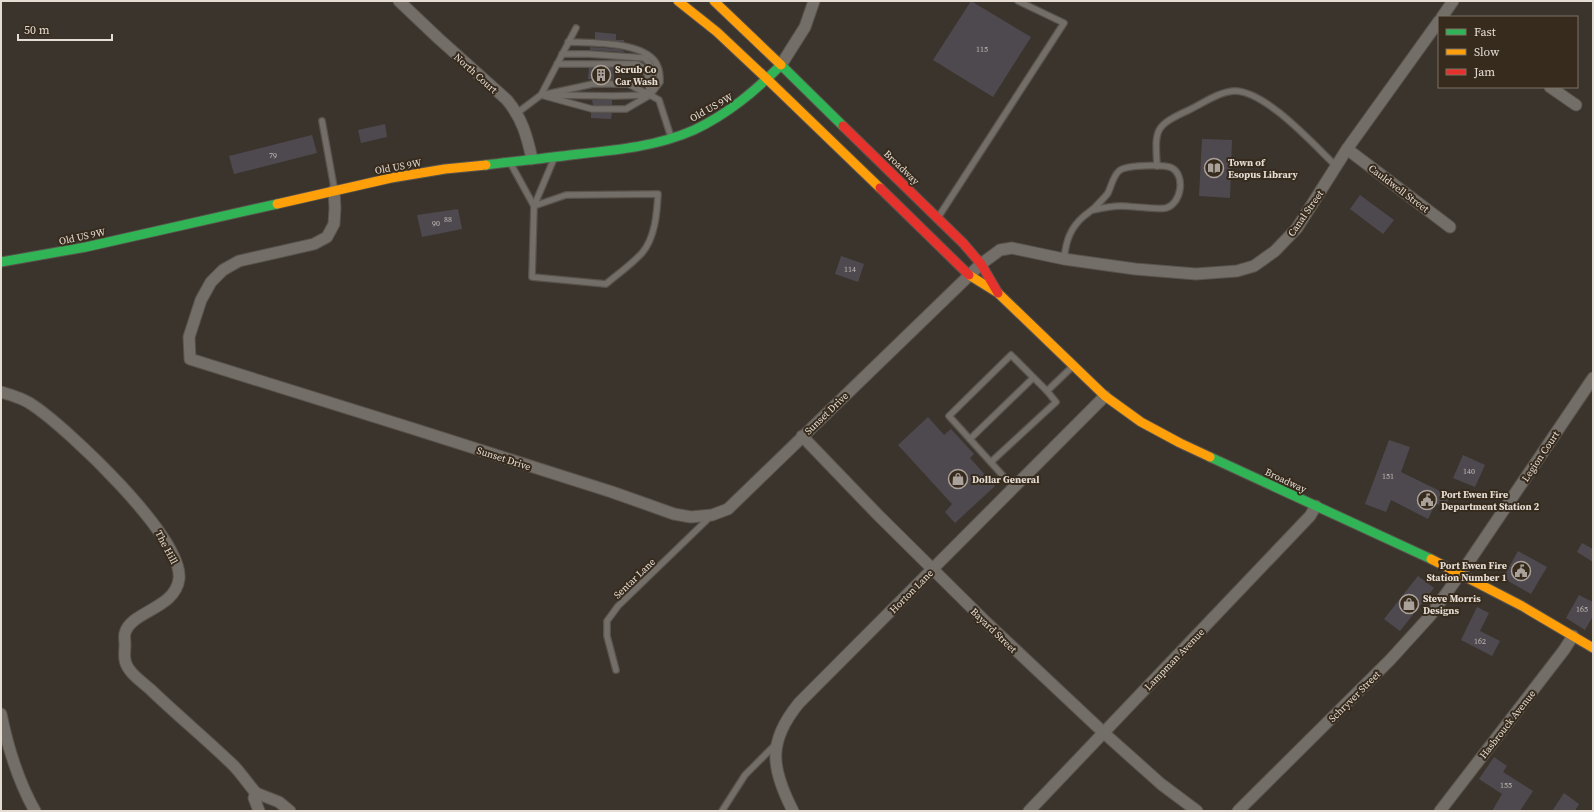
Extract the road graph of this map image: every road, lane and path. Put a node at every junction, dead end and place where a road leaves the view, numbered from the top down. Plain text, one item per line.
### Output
1 (399, 1) edge
2 (678, 1) edge
3 (714, 1) edge
4 (814, 1) edge
5 (1018, 1) edge
6 (1453, 1) edge
7 (1443, 16) edge
8 (1438, 24) edge
9 (576, 28) dead end
10 (568, 42) junction
11 (562, 54) junction
12 (557, 64) junction
13 (781, 65) junction
14 (767, 79) junction
15 (1551, 88) edge
16 (650, 94) junction
17 (541, 95) junction
18 (1576, 105) dead end
19 (517, 113) junction
20 (322, 121) dead end
21 (672, 138) junction
22 (1347, 149) junction
23 (555, 156) junction
24 (532, 159) junction
25 (510, 161) junction
26 (1157, 166) junction
27 (1336, 166) junction
28 (334, 190) junction
29 (534, 206) junction
30 (1093, 210) junction
31 (938, 218) junction
32 (1450, 227) dead end
33 (1064, 259) junction
34 (1, 262) edge
35 (981, 264) junction
36 (970, 276) junction
37 (998, 293) junction
38 (1073, 366) junction
39 (1033, 378) junction
40 (1593, 378) edge
41 (1046, 391) junction
42 (1, 392) edge
43 (1105, 396) junction
44 (802, 436) junction
45 (970, 439) junction
46 (992, 462) junction
47 (1014, 488) junction
48 (1316, 506) junction
49 (712, 515) junction
50 (933, 569) junction
51 (1460, 574) junction
52 (1573, 636) junction
53 (1592, 646) edge
54 (616, 670) dead end
55 (1, 714) edge
56 (1104, 733) junction
57 (777, 743) junction
58 (256, 793) junction
59 (35, 811) edge
60 (259, 811) edge
61 (290, 811) edge
62 (722, 811) edge
63 (793, 811) edge
64 (1029, 811) edge
65 (1197, 811) edge
66 (1238, 811) edge
67 (1440, 811) edge

1 - 19 street, North Court
2 - 14 main road, Broadway
3 - 13 main road, Broadway
4 - 13 street
5 - 31 lane
6 - 7 street, Canal Street
8 - 22 street, Canal Street
9 - 10 lane
10 - 11 lane
10 - 16 lane
11 - 12 lane
11 - 16 lane
12 - 16 lane
12 - 17 lane
13 - 14 main road, Old US 9W
13 - 31 main road, Broadway
14 - 21 main road, Old US 9W
14 - 36 main road, Broadway
15 - 18 street
16 - 17 lane
16 - 17 lane
16 - 17 lane
16 - 21 lane
17 - 19 lane
19 - 24 street, North Court
20 - 28 lane
21 - 23 main road, Old US 9W
22 - 27 street, Canal Street
22 - 32 street, Cauldwell Street
23 - 24 main road, Old US 9W
23 - 29 lane
24 - 25 main road, Old US 9W
25 - 28 main road, Old US 9W
25 - 29 lane
26 - 27 lane
26 - 30 lane
26 - 30 lane
27 - 33 street, Canal Street
28 - 34 main road, Old US 9W
28 - 49 street, Sunset Drive
29 - 29 lane
30 - 33 lane
31 - 35 main road, Broadway
33 - 35 street, Canal Street
35 - 36 street, Sunset Drive
35 - 37 main road, Broadway
36 - 37 main road, Broadway
36 - 44 street, Sunset Drive
37 - 38 main road, Broadway
38 - 41 lane
38 - 43 main road, Broadway
39 - 41 lane
39 - 45 lane
39 - 45 lane
40 - 51 street, Legion Court
41 - 46 lane
42 - 58 street, The Hill
43 - 47 street, Horton Lane
43 - 48 main road, Broadway
44 - 49 street, Sunset Drive
44 - 50 street, Bayard Street
45 - 46 lane
46 - 47 lane
47 - 50 street, Horton Lane
48 - 51 main road, Broadway
48 - 56 street, Lampman Avenue
49 - 54 lane, Sentar Lane
50 - 56 street, Bayard Street
50 - 57 street, Horton Lane
51 - 52 main road, Broadway
51 - 66 street, Schryver Street
52 - 53 main road, Broadway
52 - 67 street, Hasbrouck Avenue
55 - 59 street
56 - 64 street, Lampman Avenue
56 - 65 street, Bayard Street
57 - 62 lane
57 - 63 street, Horton Lane
58 - 60 street, The Hill
58 - 61 street, The Hill

